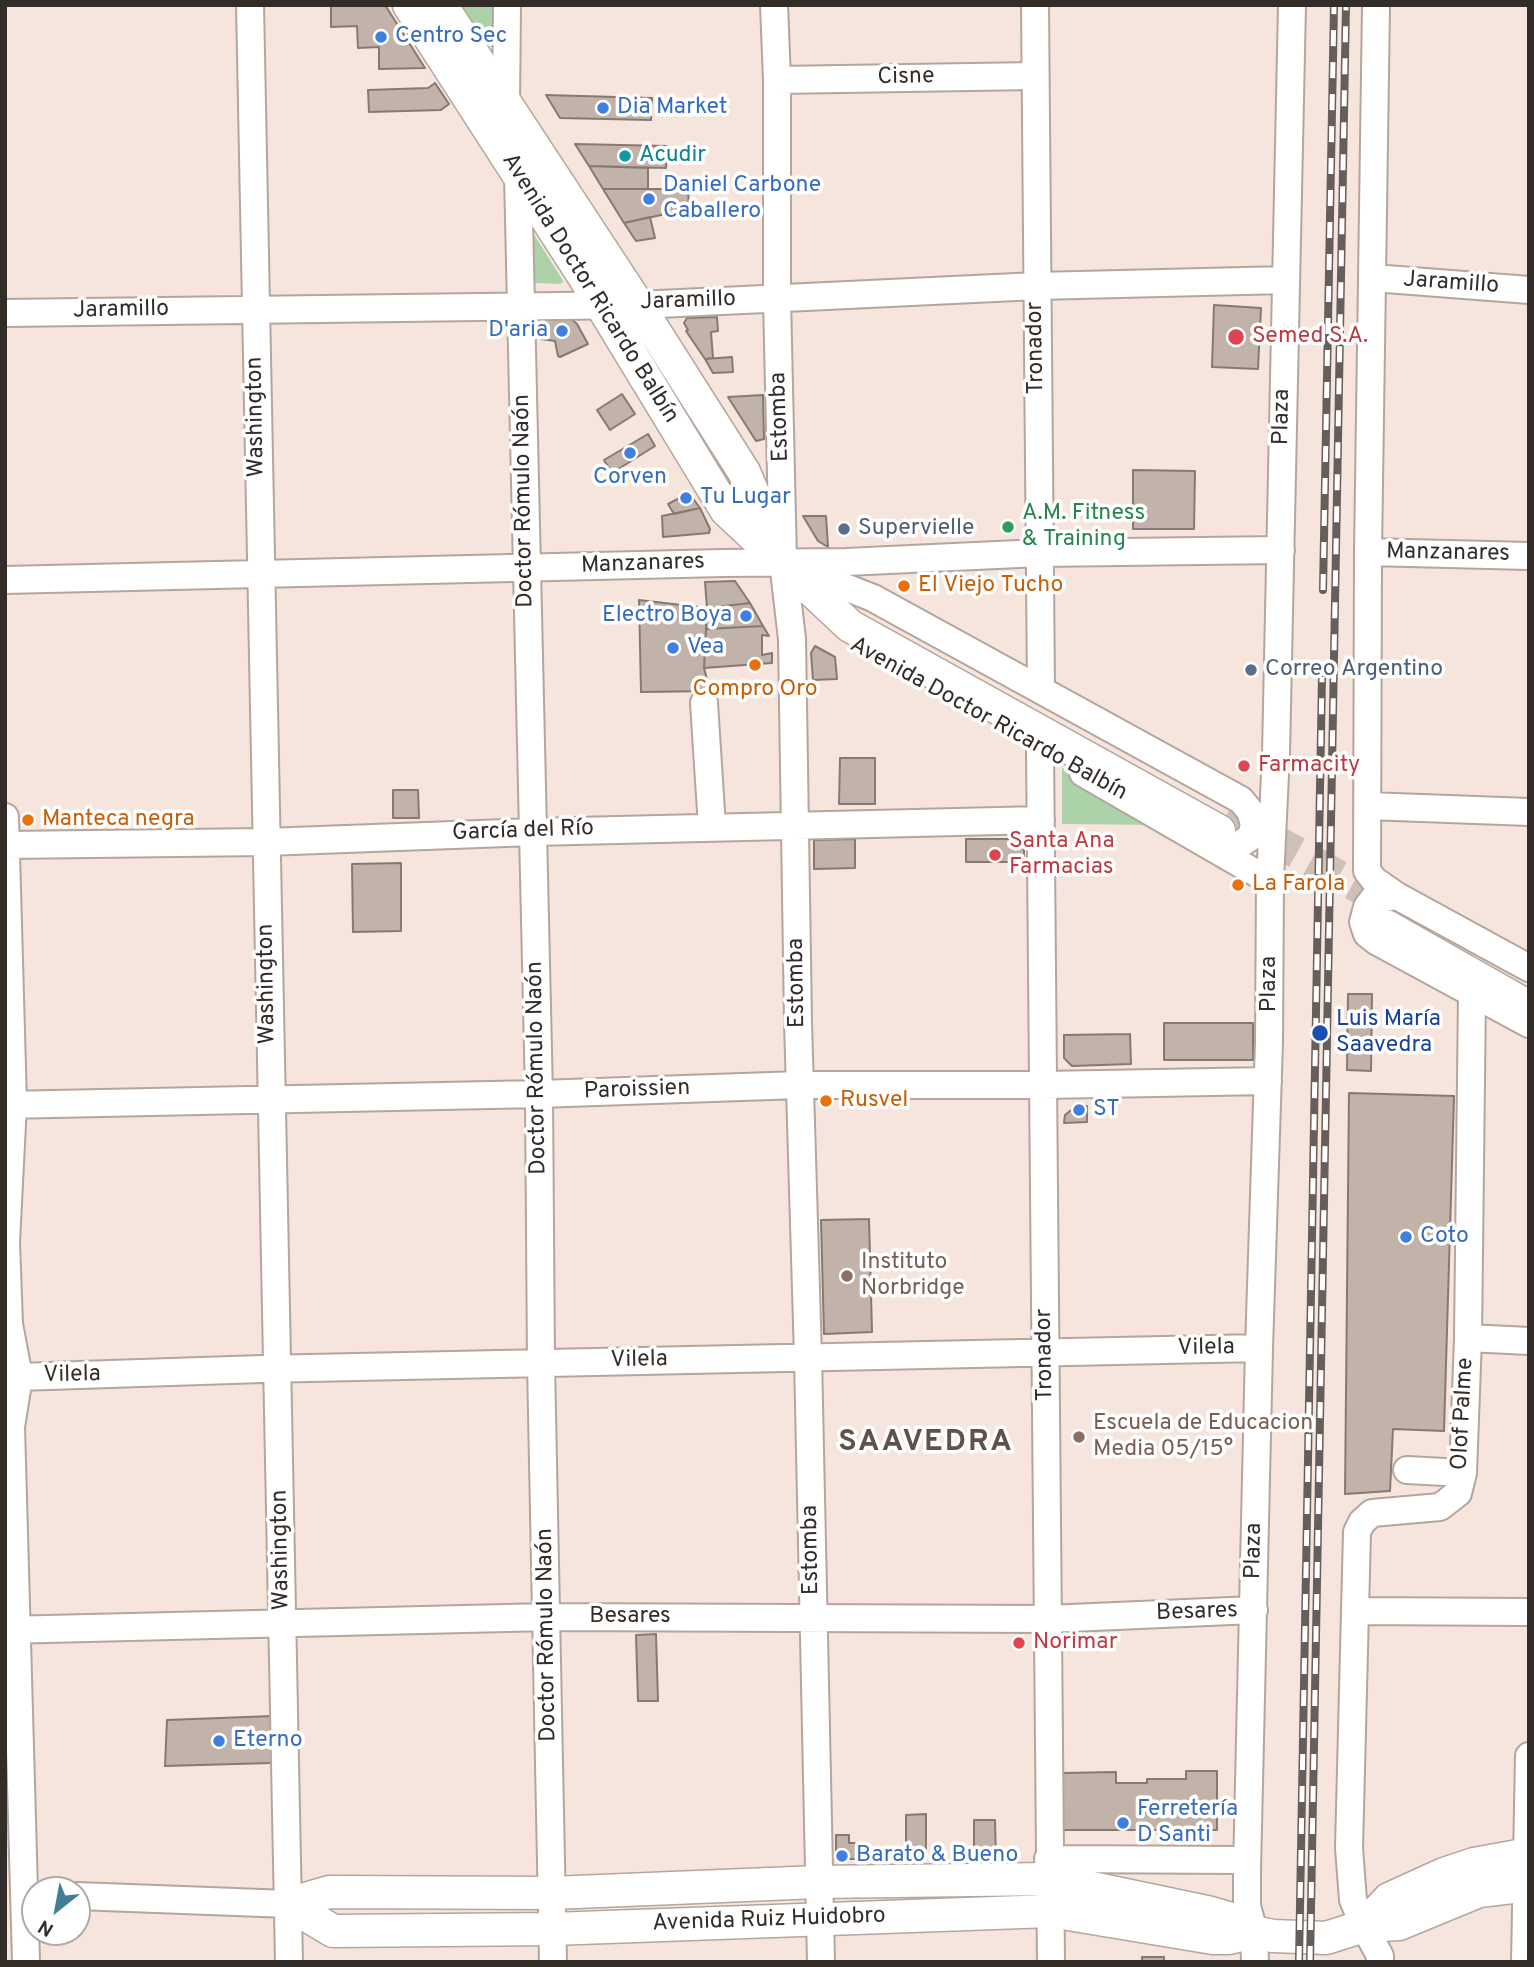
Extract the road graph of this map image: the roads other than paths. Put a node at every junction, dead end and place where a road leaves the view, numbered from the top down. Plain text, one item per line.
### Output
1 (250, 5) edge
2 (409, 5) edge
3 (441, 5) edge
4 (507, 5) edge
5 (774, 5) edge
6 (1035, 5) edge
7 (1292, 5) edge
8 (1376, 5) edge
9 (1035, 76) junction
10 (777, 80) junction
11 (506, 105) junction
12 (518, 174) junction
13 (1373, 278) junction
14 (1286, 280) junction
15 (1037, 286) junction
16 (1529, 290) edge
17 (777, 299) junction
18 (521, 304) junction
19 (638, 304) junction
20 (601, 305) junction
21 (256, 309) junction
22 (5, 313) edge
23 (1280, 550) junction
24 (1368, 552) junction
25 (1040, 553) junction
26 (1529, 556) edge
27 (783, 562) junction
28 (526, 569) junction
29 (260, 574) junction
30 (5, 580) edge
31 (1041, 690) junction
32 (704, 703) dead end
33 (1040, 748) junction
34 (1274, 785) junction
35 (1368, 806) junction
36 (1529, 812) edge
37 (5, 817) edge
38 (1041, 820) junction
39 (796, 824) junction
40 (1226, 824) junction
41 (712, 827) junction
42 (533, 832) junction
43 (266, 842) junction
44 (6, 845) edge
45 (1270, 881) junction
46 (1393, 910) junction
47 (1529, 968) edge
48 (1529, 982) edge
49 (1472, 993) junction
50 (1529, 1007) edge
51 (1529, 1024) edge
52 (1268, 1081) junction
53 (800, 1085) junction
54 (1043, 1085) junction
55 (539, 1094) junction
56 (271, 1100) junction
57 (8, 1107) edge
58 (6, 1241) edge
59 (7, 1329) edge
60 (1468, 1338) junction
61 (1529, 1341) edge
62 (1259, 1348) junction
63 (1045, 1352) junction
64 (808, 1357) junction
65 (541, 1363) junction
66 (278, 1369) junction
67 (19, 1377) junction
68 (8, 1423) edge
69 (1407, 1470) dead end
70 (1463, 1473) junction
71 (1254, 1610) junction
72 (1355, 1611) junction
73 (1529, 1612) edge
74 (813, 1616) junction
75 (548, 1617) junction
76 (1048, 1619) junction
77 (283, 1622) junction
78 (11, 1630) edge
79 (1529, 1756) edge
80 (1528, 1854) edge
81 (1247, 1860) junction
82 (1049, 1869) junction
83 (818, 1882) junction
84 (1528, 1885) edge
85 (552, 1893) junction
86 (21, 1894) edge
87 (91, 1897) edge
88 (288, 1904) junction
89 (1050, 1911) junction
90 (820, 1920) junction
91 (1364, 1926) junction
92 (552, 1929) junction
93 (1255, 1947) edge
94 (289, 1962) edge
95 (553, 1962) edge
96 (821, 1962) edge
97 (1051, 1962) edge
98 (1380, 1962) edge
99 (1525, 1962) edge

1 - 21 street, Washington
2 - 12 main road, Avenida Doctor Ricardo Balbín
3 - 11 main road, Avenida Doctor Ricardo Balbín
4 - 11 street
5 - 10 street, Estomba
6 - 9 street, Tronador
7 - 14 street, Plaza
8 - 13 street
9 - 10 street, Cisne
9 - 15 street, Tronador
10 - 17 street, Estomba
11 - 19 main road, Avenida Doctor Ricardo Balbín
12 - 18 street, Doctor Rómulo Naón
12 - 20 main road, Avenida Doctor Ricardo Balbín
13 - 16 street, Jaramillo
13 - 24 street
14 - 15 street, Jaramillo
14 - 23 street, Plaza
15 - 17 street, Jaramillo
15 - 25 street, Tronador
17 - 19 street, Jaramillo
17 - 27 street, Estomba
18 - 20 street, Jaramillo
18 - 21 street, Jaramillo
18 - 28 street, Doctor Rómulo Naón
19 - 20 street, Jaramillo
19 - 27 main road, Avenida Doctor Ricardo Balbín
20 - 27 main road, Avenida Doctor Ricardo Balbín
21 - 22 street, Jaramillo
21 - 29 street, Washington
23 - 25 street, Manzanares
23 - 34 street, Plaza
24 - 26 street, Manzanares
24 - 35 street
25 - 27 street, Manzanares
25 - 31 street, Tronador
27 - 28 street, Manzanares
27 - 31 street, Avenida Doctor Ricardo Balbín
27 - 33 street, Avenida Doctor Ricardo Balbín
27 - 39 street, Estomba
27 - 40 main road
28 - 29 street, Manzanares
28 - 42 street, Doctor Rómulo Naón
29 - 30 street, Manzanares
29 - 43 street, Washington
31 - 40 street, Avenida Doctor Ricardo Balbín
32 - 41 street
33 - 38 street, Tronador
33 - 40 street, Avenida Doctor Ricardo Balbín
34 - 40 street
34 - 45 street, Plaza
35 - 36 street
35 - 46 street
37 - 44 street
38 - 39 street, García del Río
38 - 54 street, Tronador
39 - 41 street, García del Río
39 - 53 street, Estomba
40 - 45 street, Avenida Doctor Ricardo Balbín
41 - 42 street, García del Río
42 - 43 street, García del Río
42 - 55 street, Doctor Rómulo Naón
43 - 44 street, García del Río
43 - 56 street, Washington
44 - 57 street
45 - 52 street, Plaza
46 - 47 street
46 - 48 main road
46 - 49 street
46 - 50 main road
49 - 51 street
49 - 60 street, Olof Palme
52 - 54 street, Paroissien
52 - 62 street, Plaza
53 - 54 street, Paroissien
53 - 55 street, Paroissien
53 - 64 street, Estomba
54 - 63 street, Tronador
55 - 56 street, Paroissien
55 - 65 street, Doctor Rómulo Naón
56 - 57 street, Paroissien
56 - 66 street, Washington
57 - 58 street
58 - 59 street
59 - 67 street
60 - 61 street
60 - 70 street, Olof Palme
62 - 63 street, Vilela
62 - 71 street, Plaza
63 - 64 street, Vilela
63 - 76 street, Tronador
64 - 65 street, Vilela
64 - 74 street, Estomba
65 - 66 street, Vilela
65 - 75 street, Doctor Rómulo Naón
66 - 67 street, Vilela
66 - 77 street, Washington
67 - 68 street
68 - 78 street
69 - 70 street
70 - 72 street, Olof Palme
71 - 76 street, Besares
71 - 81 street, Plaza
72 - 73 street
72 - 91 street, Olof Palme
74 - 75 street, Besares
74 - 76 street, Besares
74 - 83 street, Estomba
75 - 77 street, Besares
75 - 85 street, Doctor Rómulo Naón
76 - 82 street, Tronador
77 - 78 street, Besares
77 - 88 street, Washington
78 - 86 street
79 - 80 street
80 - 84 street
80 - 91 main road, Avenida Ruiz Huidobro
81 - 82 street
81 - 93 street, Plaza
82 - 83 main road, Avenida Ruiz Huidobro
82 - 89 street, Tronador
82 - 93 main road, Avenida Ruiz Huidobro
83 - 85 main road, Avenida Ruiz Huidobro
83 - 90 street, Estomba
84 - 91 main road, Avenida Ruiz Huidobro
84 - 99 street
85 - 88 main road, Avenida Ruiz Huidobro
85 - 92 street, Doctor Rómulo Naón
87 - 88 street, Avenida Ruiz Huidobro
88 - 92 main road, Avenida Ruiz Huidobro
88 - 94 street, Washington
89 - 90 main road, Avenida Ruiz Huidobro
89 - 93 main road, Avenida Ruiz Huidobro
89 - 97 street, Tronador
90 - 92 main road, Avenida Ruiz Huidobro
90 - 96 street, Estomba
91 - 93 main road, Avenida Ruiz Huidobro
91 - 98 street, Olof Palme
92 - 95 street, Doctor Rómulo Naón

